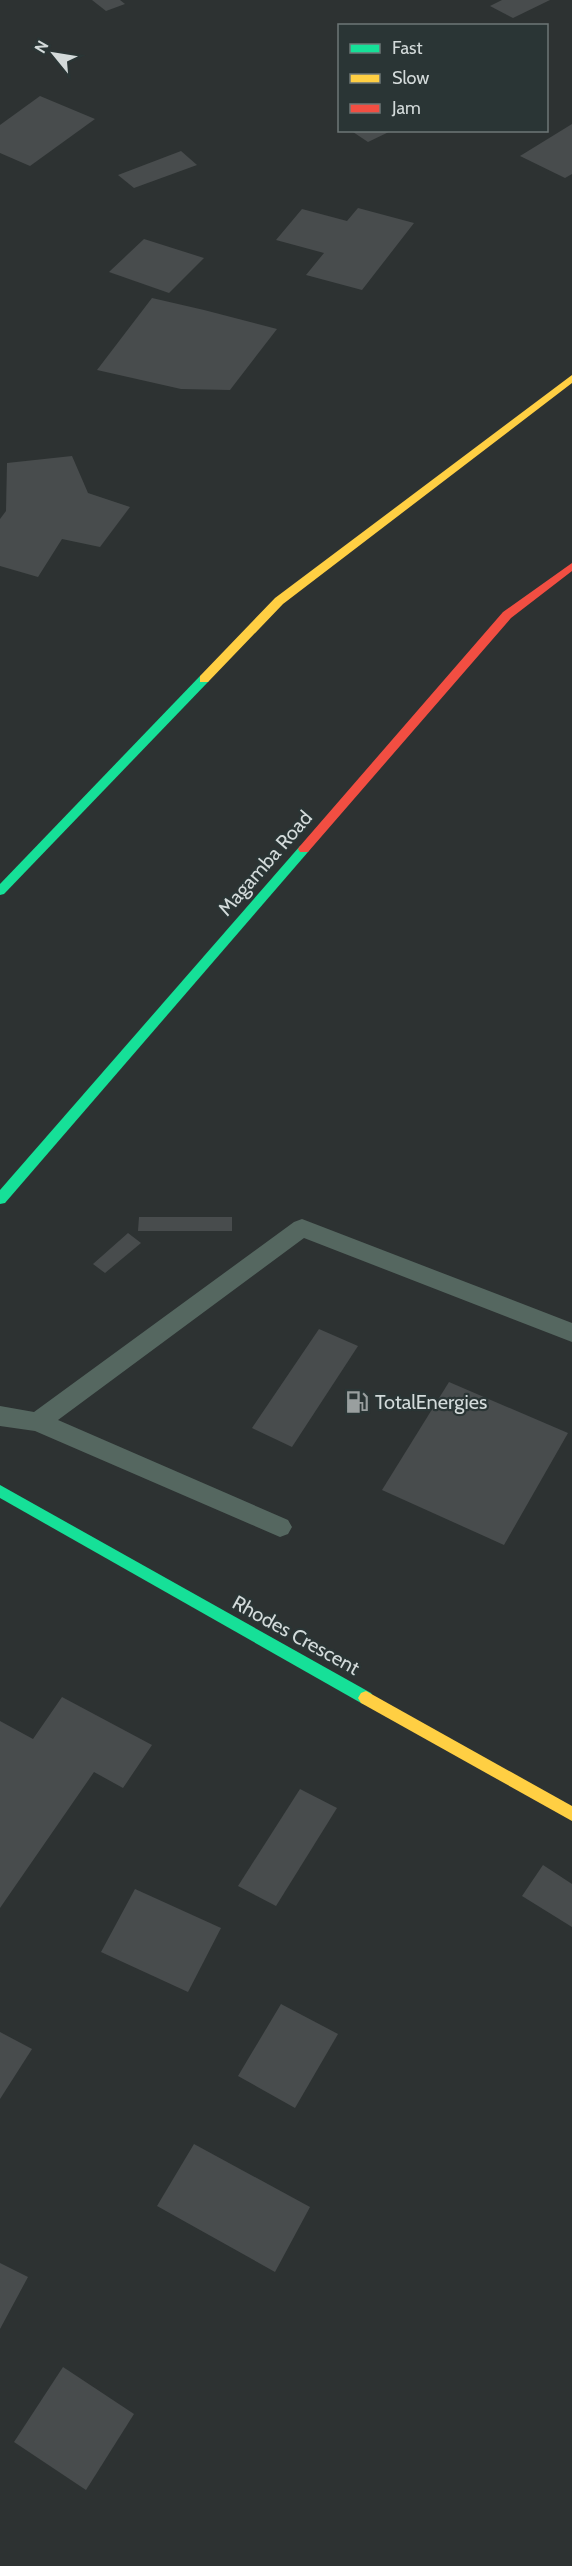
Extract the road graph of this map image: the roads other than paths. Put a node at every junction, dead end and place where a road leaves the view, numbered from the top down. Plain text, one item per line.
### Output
1 (572, 378) edge
2 (572, 566) edge
3 (0, 891) edge
4 (0, 1199) edge
5 (572, 1333) edge
6 (0, 1416) edge
7 (38, 1422) junction
8 (0, 1491) edge
9 (280, 1527) dead end
10 (572, 1814) edge

1 - 3 main road
2 - 4 main road, Magamba Road
5 - 7 lane
6 - 7 lane
7 - 9 lane
8 - 10 main road, Rhodes Crescent

